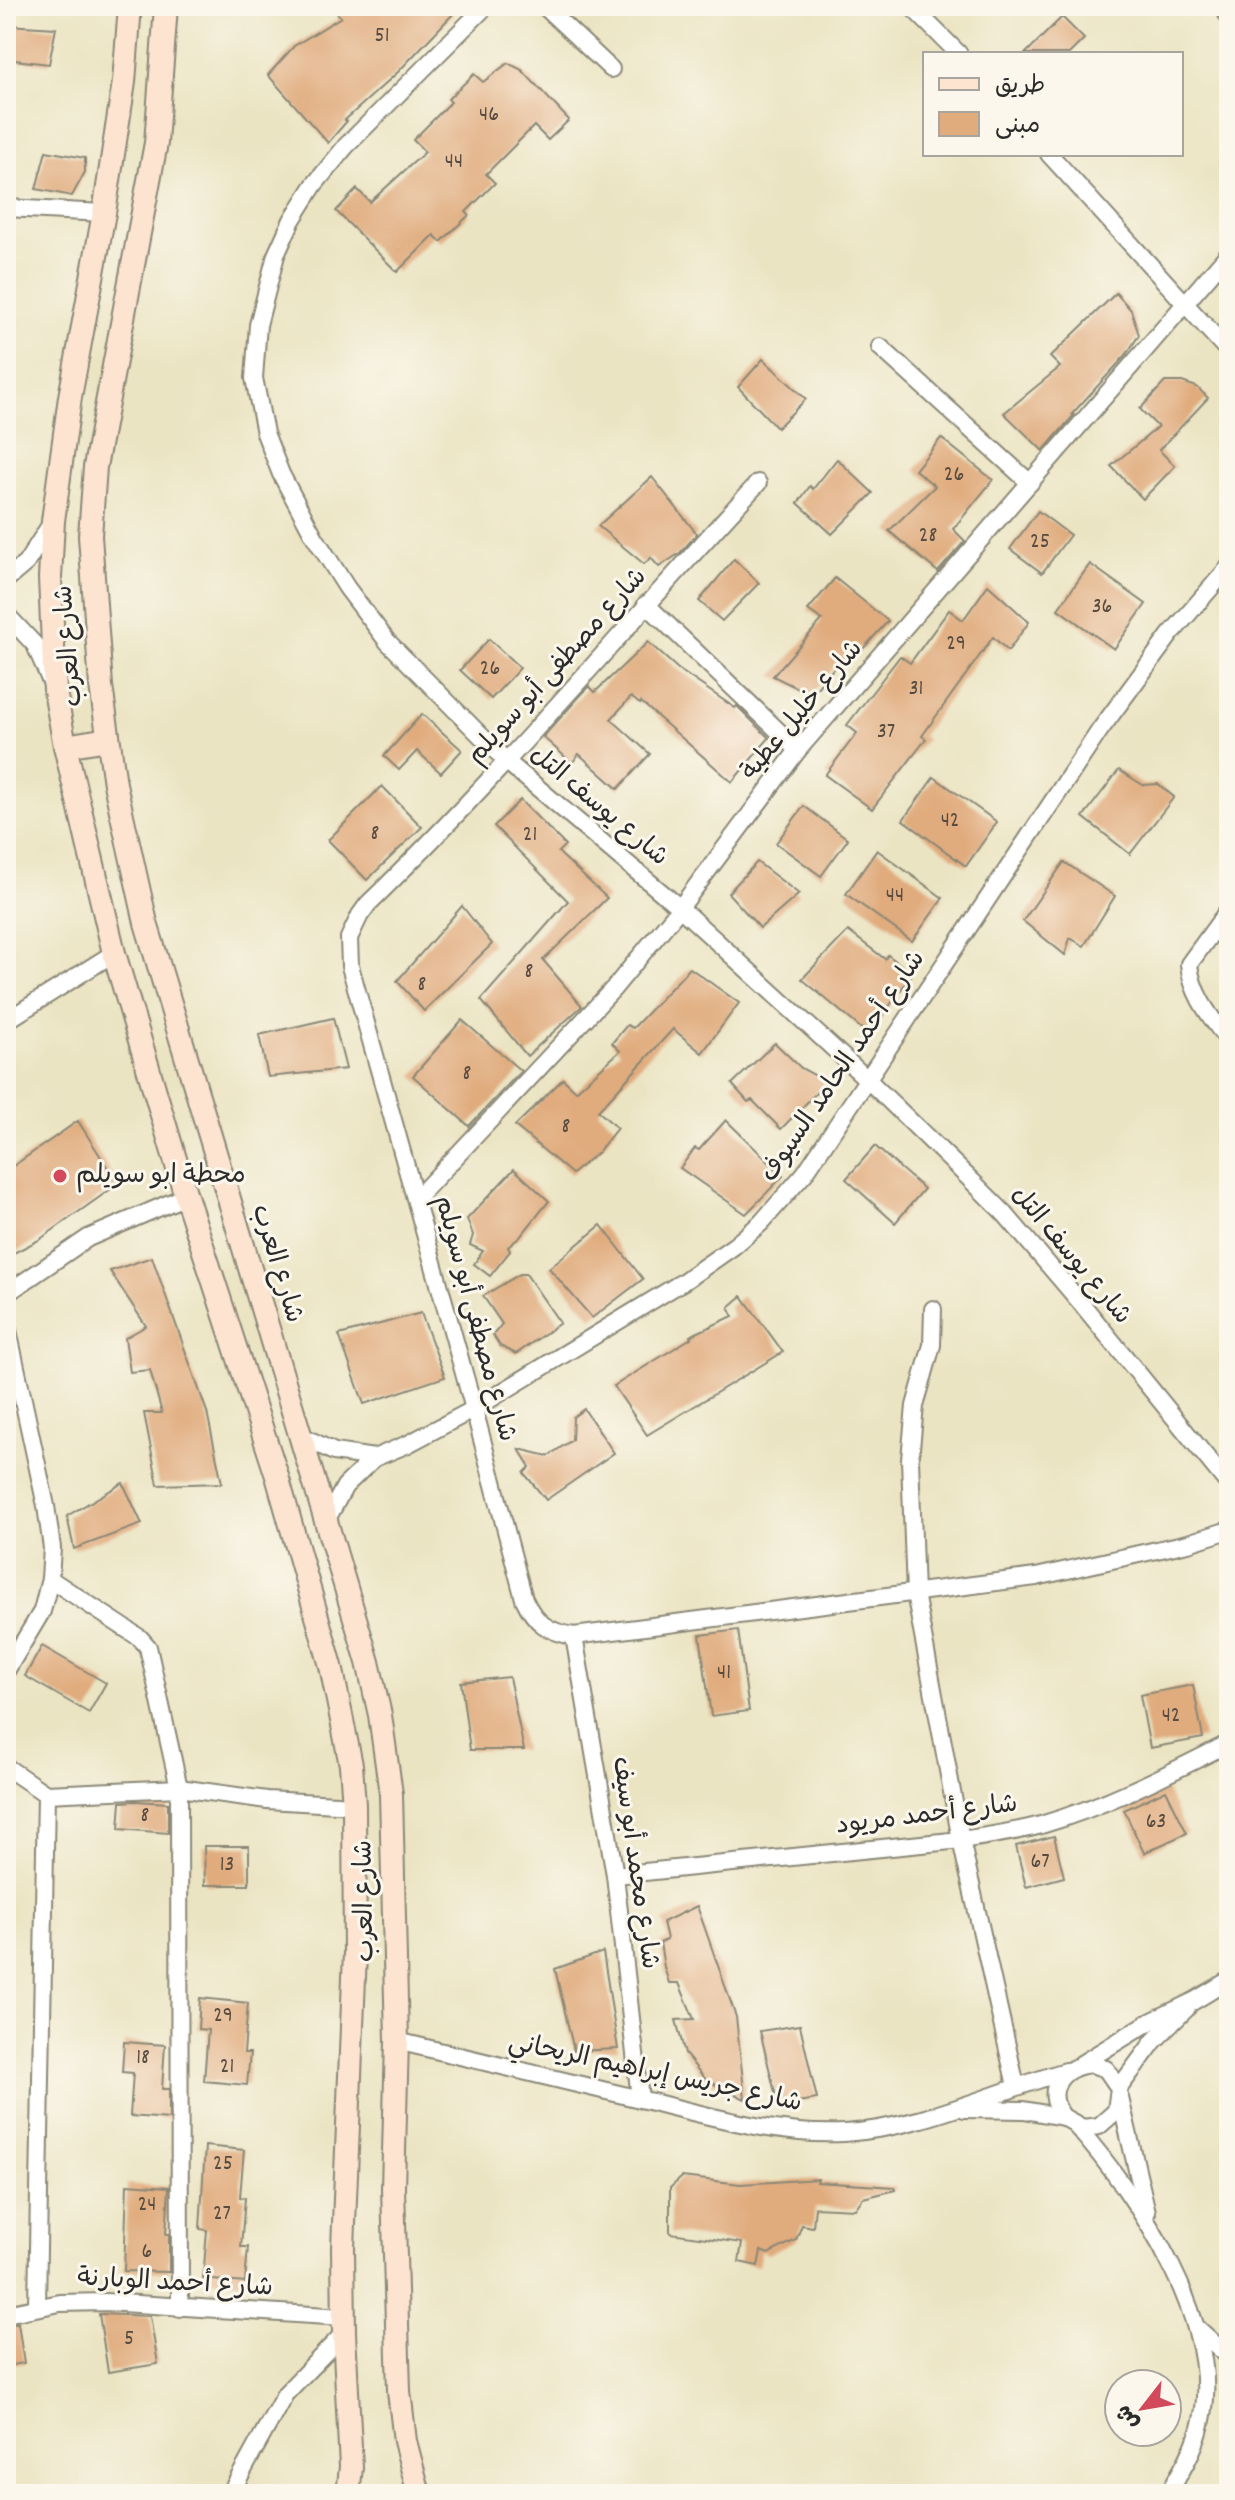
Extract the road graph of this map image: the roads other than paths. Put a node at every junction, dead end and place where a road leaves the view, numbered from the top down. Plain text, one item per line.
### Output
1 (130, 6) edge
2 (166, 6) edge
3 (486, 6) edge
4 (544, 6) edge
5 (911, 6) edge
6 (1222, 6) edge
7 (1229, 17) edge
8 (957, 52) edge
9 (611, 69) dead end
10 (1051, 156) edge
11 (6, 208) edge
12 (104, 213) junction
13 (1229, 253) edge
14 (1184, 305) junction
15 (880, 347) dead end
16 (1229, 352) edge
17 (70, 397) junction
18 (106, 403) junction
19 (758, 483) dead end
20 (1030, 483) junction
21 (53, 521) junction
22 (1229, 567) edge
23 (6, 580) edge
24 (646, 604) junction
25 (6, 614) edge
26 (55, 691) junction
27 (108, 739) junction
28 (65, 746) junction
29 (798, 750) junction
30 (506, 761) junction
31 (680, 908) junction
32 (1229, 909) edge
33 (114, 953) junction
34 (6, 1021) edge
35 (1229, 1042) edge
36 (868, 1080) junction
37 (186, 1196) junction
38 (416, 1199) junction
39 (6, 1294) edge
40 (933, 1309) dead end
41 (6, 1321) edge
42 (474, 1409) junction
43 (298, 1434) junction
44 (374, 1458) junction
45 (1229, 1485) edge
46 (326, 1521) junction
47 (1229, 1530) edge
48 (50, 1579) junction
49 (915, 1593) junction
50 (574, 1636) junction
51 (6, 1671) edge
52 (1229, 1743) edge
53 (6, 1767) edge
54 (179, 1788) junction
55 (46, 1794) junction
56 (354, 1805) junction
57 (961, 1840) junction
58 (615, 1875) junction
59 (1229, 1980) edge
60 (1194, 2001) junction
61 (397, 2041) junction
62 (1073, 2068) junction
63 (1016, 2086) junction
64 (1119, 2092) junction
65 (640, 2099) junction
66 (950, 2109) junction
67 (1069, 2121) junction
68 (1149, 2221) junction
69 (37, 2306) junction
70 (180, 2308) junction
71 (6, 2314) edge
72 (344, 2325) junction
73 (1196, 2327) junction
74 (1229, 2357) edge
75 (230, 2494) edge
76 (348, 2494) edge
77 (419, 2494) edge
78 (1168, 2494) edge

1 - 12 main road, شارع العرب
2 - 18 main road, شارع العرب
3 - 30 street, شارع يوسف التل
4 - 9 street
5 - 8 street
6 - 7 street
10 - 14 street
11 - 12 street
12 - 17 main road, شارع العرب
13 - 14 street, شارع خليل عطية
14 - 16 street
14 - 20 street, شارع خليل عطية
15 - 20 street
17 - 18 main road
17 - 21 main road, شارع العرب
18 - 27 main road, شارع العرب
19 - 24 street, شارع مصطفى أبو سويلم
20 - 29 street, شارع خليل عطية
21 - 23 street
21 - 26 main road, شارع العرب
22 - 36 street, شارع أحمد الحامد السيوف
24 - 29 street
24 - 30 street, شارع مصطفى أبو سويلم
25 - 26 street
26 - 28 main road, شارع العرب
27 - 28 main road
27 - 43 main road, شارع العرب
28 - 33 main road, شارع العرب
29 - 31 street, شارع خليل عطية
30 - 31 street, شارع يوسف التل
30 - 38 street, شارع مصطفى أبو سويلم
31 - 36 street, شارع يوسف التل
31 - 38 street, شارع خليل عطية
32 - 35 street
33 - 34 street
33 - 37 main road, شارع العرب
36 - 42 street, شارع أحمد الحامد السيوف
36 - 45 street, شارع يوسف التل
37 - 39 street
37 - 56 main road, شارع العرب
38 - 42 street, شارع مصطفى أبو سويلم
40 - 49 street
41 - 48 street
42 - 44 street, شارع أحمد الحامد السيوف
42 - 50 street, شارع مصطفى أبو سويلم
43 - 44 street
43 - 46 main road, شارع العرب
44 - 46 street, شارع أحمد الحامد السيوف
46 - 61 main road, شارع العرب
47 - 49 street, شارع مصطفى أبو سويلم
48 - 51 street
48 - 54 street
49 - 50 street, شارع مصطفى أبو سويلم
49 - 57 street
50 - 58 street, شارع محمد أبو سيف
52 - 57 street, شارع أحمد مريود
53 - 55 street
54 - 55 street
54 - 56 street
54 - 70 street
55 - 69 street
56 - 72 main road, شارع العرب
57 - 58 street, شارع أحمد مريود
57 - 63 street
58 - 65 street, شارع محمد أبو سيف
59 - 60 street, شارع جريس إبراهيم الريحاني
60 - 62 street, شارع جريس إبراهيم الريحاني
60 - 64 street, شارع جريس إبراهيم الريحاني
61 - 65 street, شارع جريس إبراهيم الريحاني
61 - 77 main road, شارع العرب
62 - 63 street, شارع جريس إبراهيم الريحاني
62 - 64 street
62 - 67 street
63 - 66 street, شارع جريس إبراهيم الريحاني
64 - 67 street
64 - 68 street
65 - 66 street, شارع جريس إبراهيم الريحاني
66 - 67 street, شارع جريس إبراهيم الريحاني
67 - 68 street
68 - 73 street
69 - 70 street, شارع أحمد الوبارنة
69 - 71 street, شارع أحمد الوبارنة
70 - 72 street, شارع أحمد الوبارنة
72 - 75 street
72 - 76 main road, شارع العرب
73 - 74 street
73 - 78 street

